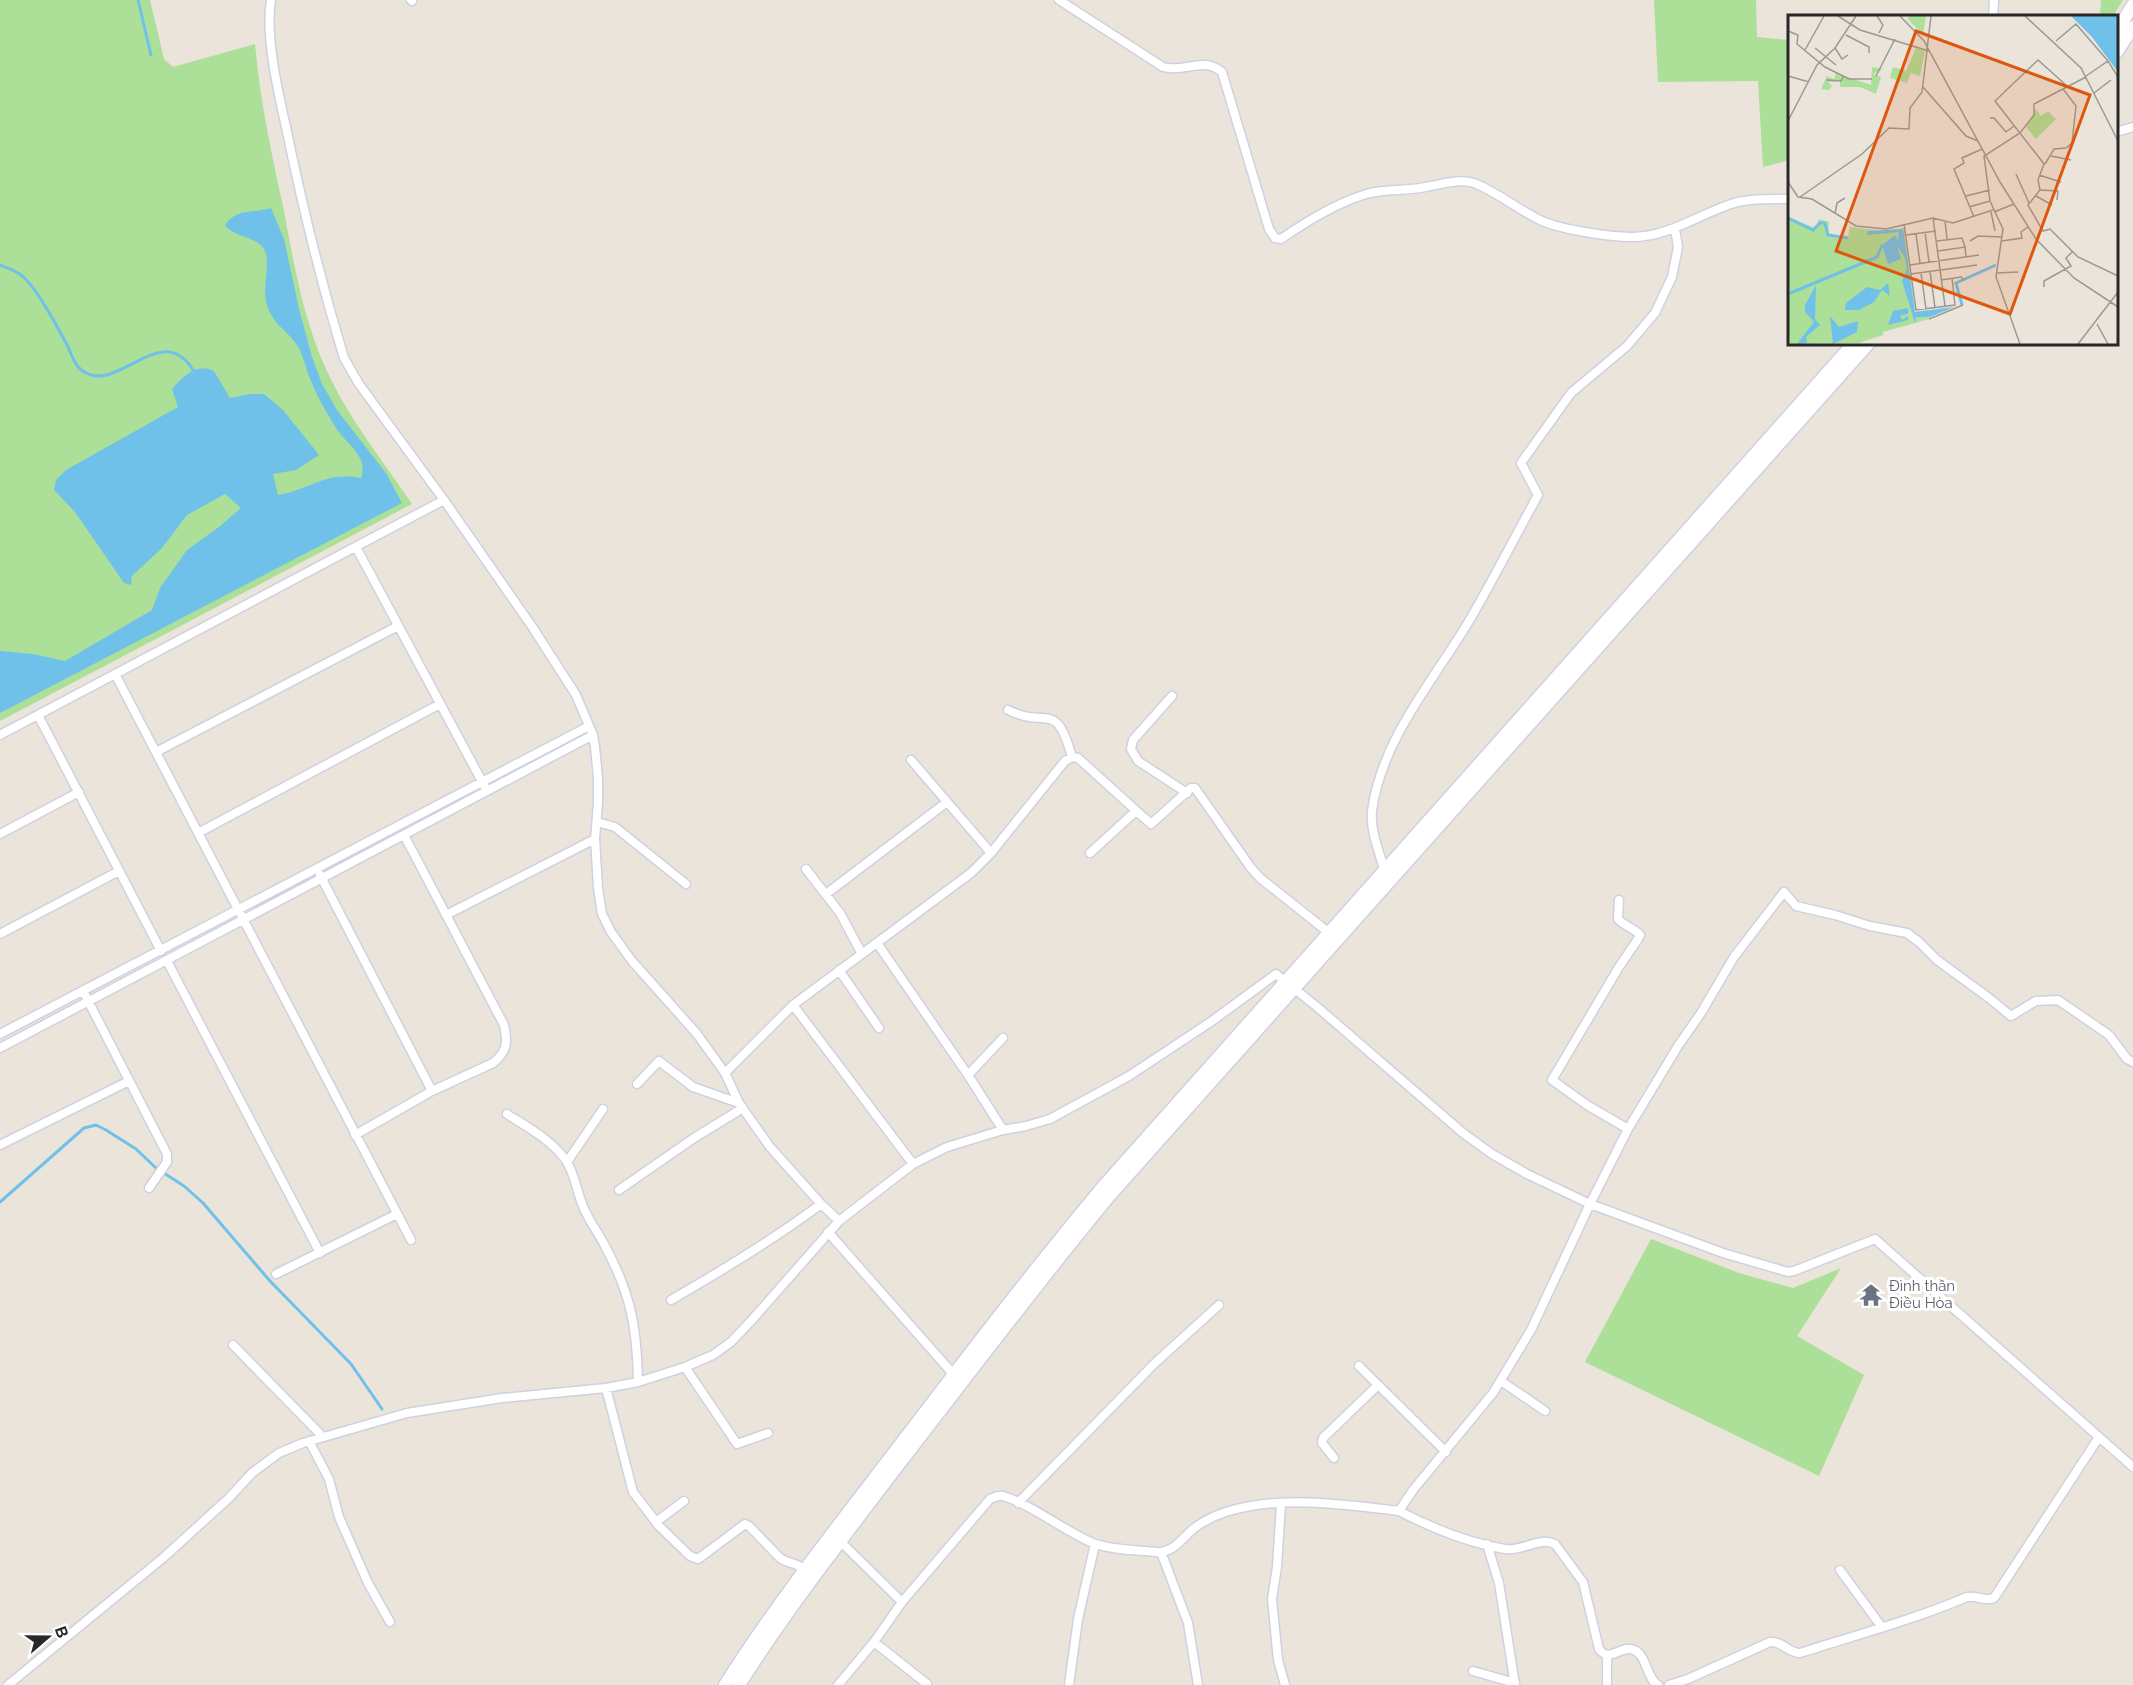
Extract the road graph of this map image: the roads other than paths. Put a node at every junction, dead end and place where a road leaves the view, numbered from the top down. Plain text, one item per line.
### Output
1 (271, 0) edge
2 (1059, 0) edge
3 (1994, 0) edge
4 (2133, 5) edge
5 (1993, 15) edge
6 (2133, 27) edge
7 (2118, 29) edge
8 (2118, 50) edge
9 (2133, 127) edge
10 (2118, 131) edge
11 (1788, 199) edge
12 (1675, 229) junction
13 (1852, 345) edge
14 (1867, 345) edge
15 (444, 500) junction
16 (356, 547) junction
17 (398, 626) junction
18 (115, 674) junction
19 (1172, 696) dead end
20 (441, 704) junction
21 (1008, 710) dead end
22 (38, 715) junction
23 (591, 730) junction
24 (0, 735) edge
25 (156, 752) junction
26 (1072, 757) junction
27 (911, 760) dead end
28 (482, 782) junction
29 (487, 791) junction
30 (79, 792) junction
31 (1187, 793) junction
32 (947, 802) junction
33 (1136, 811) junction
34 (597, 822) junction
35 (198, 833) junction
36 (0, 834) edge
37 (404, 835) junction
38 (595, 839) junction
39 (991, 853) junction
40 (1090, 853) dead end
41 (317, 869) junction
42 (806, 869) dead end
43 (119, 870) junction
44 (1388, 873) junction
45 (322, 879) junction
46 (686, 884) dead end
47 (826, 894) junction
48 (1618, 900) dead end
49 (238, 910) junction
50 (446, 915) junction
51 (244, 920) junction
52 (0, 934) edge
53 (1334, 934) junction
54 (877, 943) junction
55 (161, 951) junction
56 (862, 954) junction
57 (166, 961) junction
58 (839, 970) junction
59 (1289, 985) junction
60 (82, 991) junction
61 (89, 1002) junction
62 (793, 1005) junction
63 (879, 1028) dead end
64 (0, 1034) edge
65 (1004, 1038) dead end
66 (0, 1048) edge
67 (2133, 1062) edge
68 (725, 1072) junction
69 (968, 1075) junction
70 (129, 1080) junction
71 (637, 1084) dead end
72 (432, 1091) junction
73 (741, 1106) junction
74 (603, 1109) dead end
75 (507, 1114) dead end
76 (1628, 1129) junction
77 (1003, 1130) junction
78 (355, 1135) junction
79 (0, 1145) edge
80 (567, 1162) junction
81 (913, 1164) junction
82 (149, 1188) dead end
83 (619, 1190) dead end
84 (820, 1204) junction
85 (1590, 1204) junction
86 (397, 1214) junction
87 (840, 1221) junction
88 (828, 1232) junction
89 (411, 1240) dead end
90 (320, 1252) junction
91 (276, 1274) dead end
92 (671, 1300) dead end
93 (1219, 1305) dead end
94 (233, 1345) dead end
95 (1359, 1366) dead end
96 (684, 1367) junction
97 (954, 1375) junction
98 (1501, 1381) junction
99 (638, 1382) junction
100 (1378, 1385) junction
101 (606, 1388) junction
102 (1545, 1412) dead end
103 (768, 1433) dead end
104 (323, 1437) junction
105 (2099, 1437) junction
106 (309, 1441) junction
107 (1446, 1452) junction
108 (1334, 1458) dead end
109 (2133, 1467) edge
110 (684, 1501) dead end
111 (1018, 1503) junction
112 (1281, 1504) junction
113 (1399, 1512) junction
114 (656, 1522) junction
115 (840, 1541) junction
116 (1095, 1544) junction
117 (1487, 1544) junction
118 (1161, 1552) junction
119 (805, 1570) junction
120 (1839, 1570) dead end
121 (902, 1602) junction
122 (390, 1622) dead end
123 (1881, 1626) junction
124 (874, 1642) junction
125 (1607, 1656) junction
126 (1473, 1671) dead end
127 (927, 1684) edge
128 (1515, 1684) edge
129 (8, 1685) edge
130 (725, 1685) edge
131 (739, 1685) edge
132 (838, 1685) edge
133 (1069, 1685) edge
134 (1198, 1685) edge
135 (1285, 1685) edge
136 (1607, 1685) edge
137 (1658, 1685) edge
138 (1669, 1685) edge

1 - 15 street
2 - 12 street
3 - 5 street
4 - 7 main road
6 - 8 main road
9 - 10 street
11 - 12 street
12 - 44 street
13 - 44 main road
14 - 44 main road
15 - 16 street
15 - 23 street
16 - 17 street
16 - 18 street
17 - 20 street
17 - 25 street
18 - 22 street
18 - 25 street
19 - 31 street
20 - 28 street
20 - 35 street
21 - 26 street
22 - 24 street
22 - 30 street
23 - 28 street
23 - 29 street
23 - 34 street
25 - 35 street
26 - 33 street
26 - 39 street
27 - 32 street
28 - 29 street
28 - 41 street
29 - 37 street
30 - 36 street
30 - 43 street
31 - 33 street
31 - 53 street
32 - 39 street
32 - 47 street
33 - 40 street
34 - 38 street
34 - 46 street
35 - 49 street
37 - 45 street
37 - 50 street
38 - 50 street
38 - 68 street
39 - 54 street
41 - 45 street
41 - 49 street
42 - 47 street
43 - 52 street
43 - 55 street
44 - 53 main road
45 - 51 street
45 - 72 street
47 - 56 street
48 - 76 street
49 - 51 street
49 - 55 street
50 - 72 street
51 - 57 street
51 - 78 street
53 - 59 main road
54 - 56 street
54 - 69 street
55 - 60 street
56 - 58 street
57 - 61 street
57 - 90 street
58 - 62 street
58 - 63 street
59 - 77 street
59 - 85 street
59 - 97 main road
59 - 115 main road
60 - 61 street
60 - 64 street
61 - 66 street
61 - 70 street
62 - 68 street
62 - 81 street
65 - 69 street
67 - 76 street
68 - 73 street
69 - 77 street
70 - 79 street
70 - 82 street
71 - 73 street
72 - 78 street
73 - 83 street
73 - 84 street
74 - 80 street
75 - 80 street
76 - 85 street
77 - 81 street
78 - 86 street
80 - 99 street
81 - 87 street
84 - 87 street
84 - 92 street
85 - 98 street
85 - 105 street
86 - 89 street
86 - 90 street
87 - 88 street
88 - 96 street
88 - 97 street
90 - 91 street
93 - 111 street
94 - 104 street
95 - 100 street
96 - 99 street
96 - 103 street
97 - 119 main road
98 - 102 street
98 - 107 street
99 - 101 street
100 - 107 street
100 - 108 street
101 - 104 street
101 - 114 street
104 - 106 street
105 - 109 street
105 - 123 street
106 - 122 street
106 - 129 street
107 - 113 street
110 - 114 street
111 - 116 street
111 - 121 street
112 - 113 street
112 - 118 street
112 - 135 street
113 - 117 street
114 - 119 street
115 - 121 street
115 - 131 main road
116 - 118 street
116 - 133 street
117 - 125 street
117 - 128 street
118 - 134 street
119 - 130 main road
120 - 123 street
121 - 124 street
123 - 138 street
124 - 127 street
124 - 132 street
125 - 136 street
125 - 137 street
126 - 128 street

